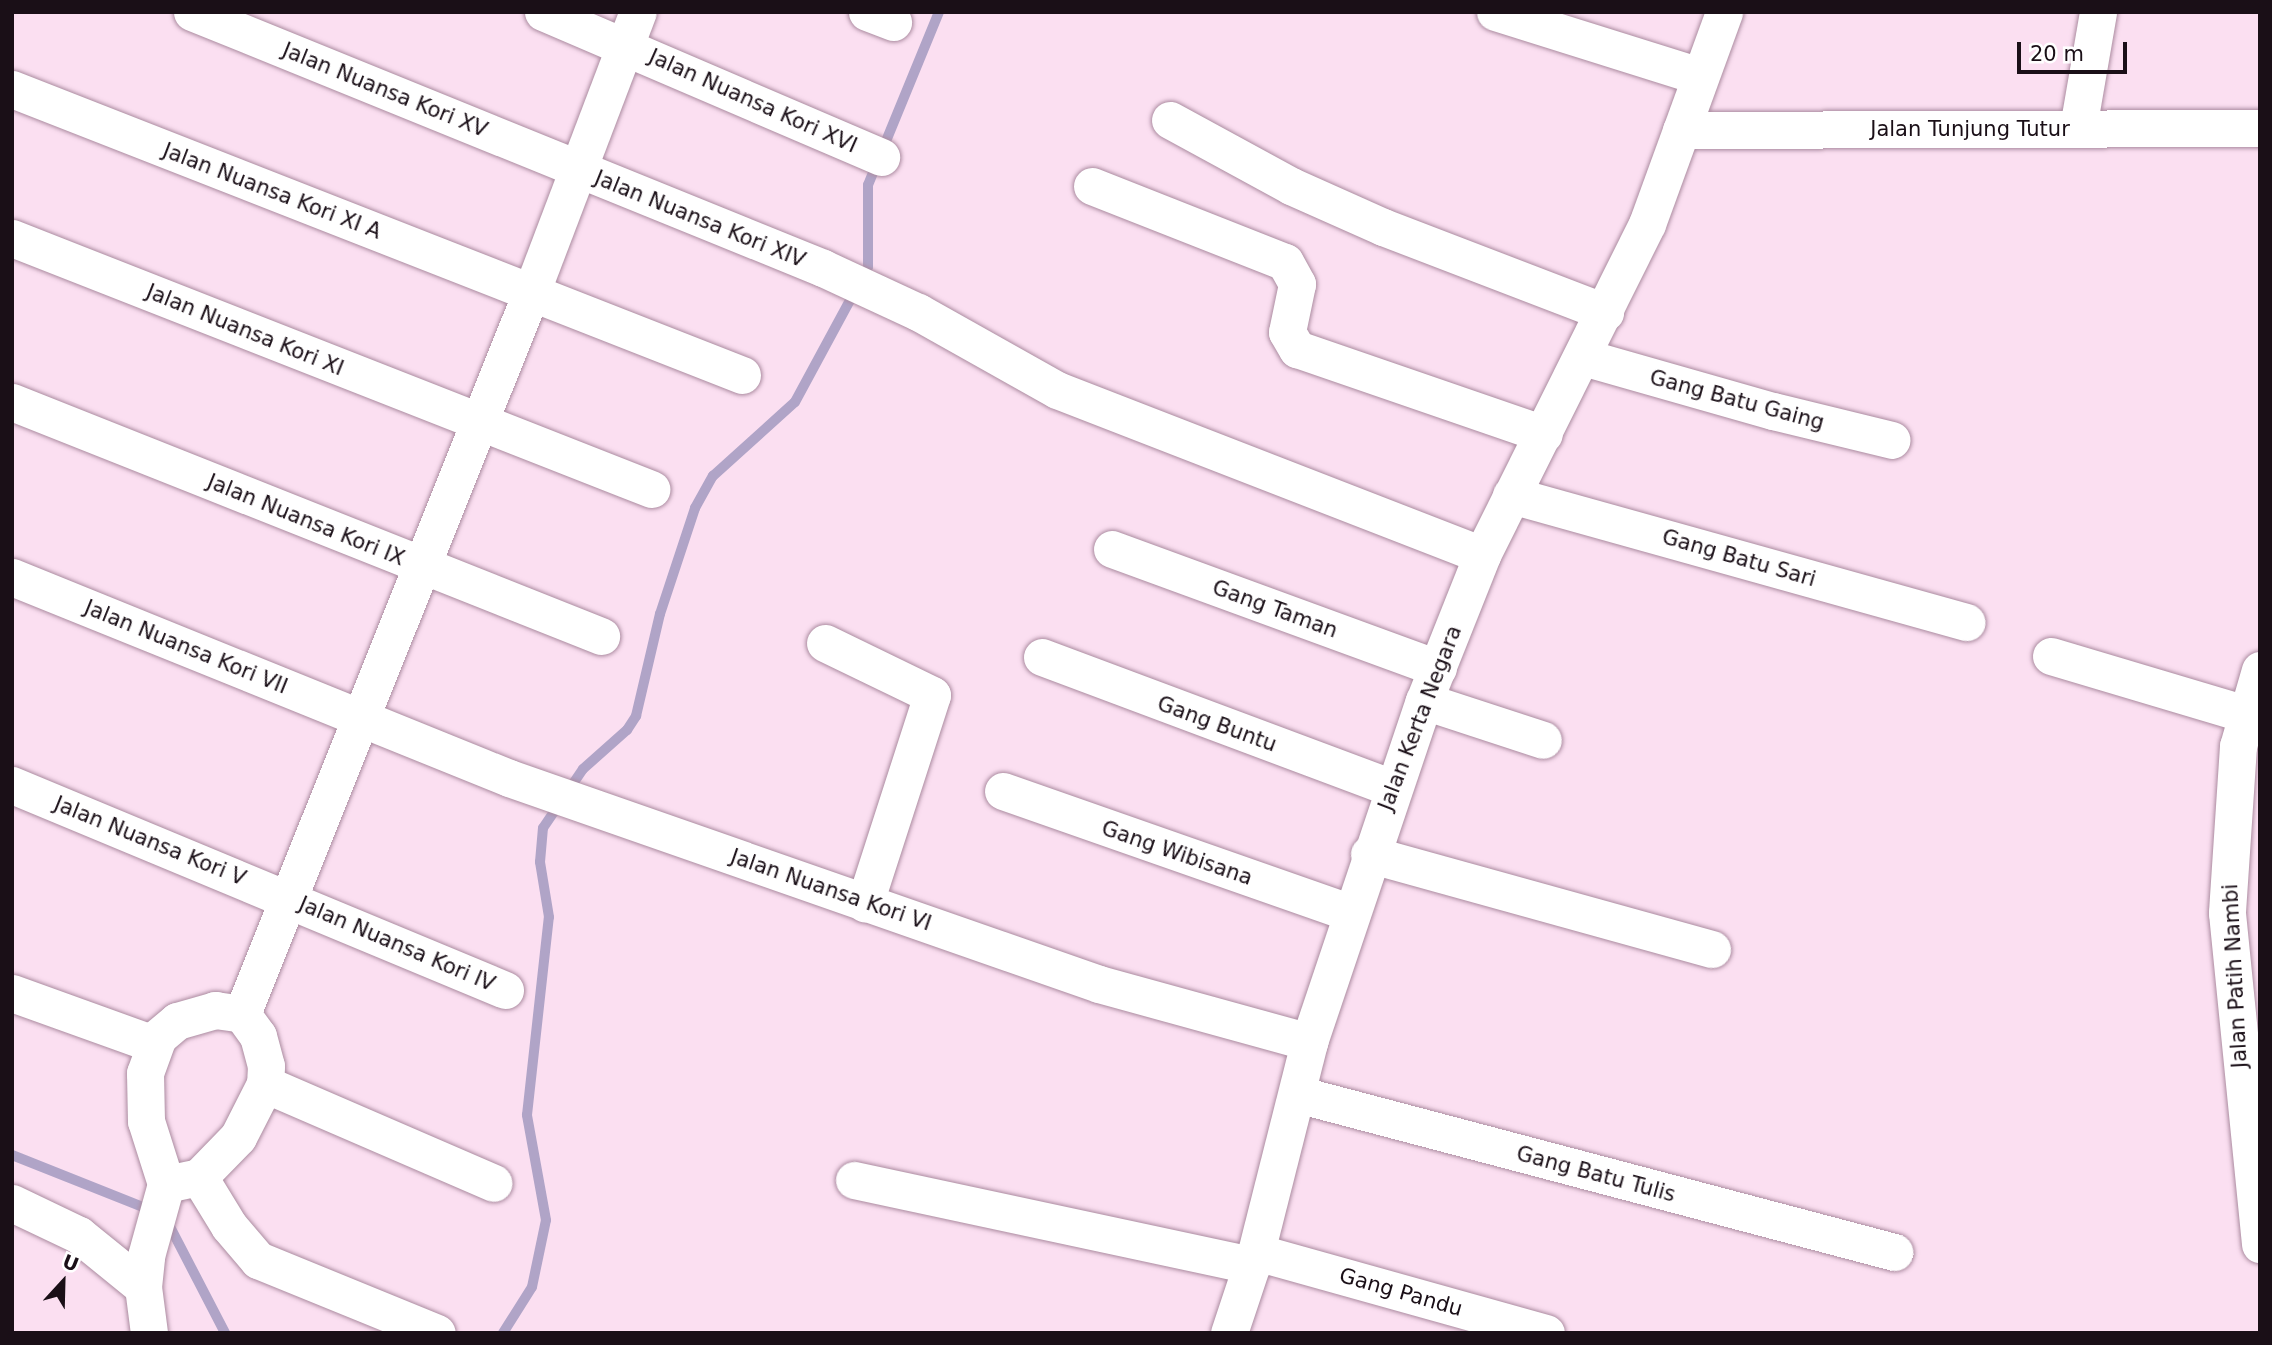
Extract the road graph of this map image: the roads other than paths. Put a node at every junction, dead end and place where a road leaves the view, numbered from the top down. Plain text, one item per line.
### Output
1 (192, 12) edge
2 (543, 12) edge
3 (1495, 12) edge
4 (1724, 12) edge
5 (2098, 12) edge
6 (631, 29) edge
7 (1699, 76) junction
8 (12, 89) edge
9 (1170, 120) dead end
10 (2078, 128) junction
11 (2260, 128) edge
12 (1681, 130) junction
13 (881, 157) dead end
14 (578, 169) junction
15 (1092, 187) dead end
16 (12, 238) edge
17 (531, 293) junction
18 (1605, 312) junction
19 (1583, 356) junction
20 (742, 375) dead end
21 (12, 402) edge
22 (477, 421) junction
23 (1544, 434) junction
24 (1892, 440) dead end
25 (651, 489) dead end
26 (1511, 495) junction
27 (1112, 549) dead end
28 (1482, 555) junction
29 (422, 566) junction
30 (12, 577) edge
31 (1967, 622) dead end
32 (601, 636) dead end
33 (825, 643) dead end
34 (2051, 656) dead end
35 (1042, 657) dead end
36 (2260, 670) edge
37 (1431, 685) junction
38 (360, 718) junction
39 (2248, 738) edge
40 (1543, 740) dead end
41 (12, 785) edge
42 (1394, 788) junction
43 (1003, 791) dead end
44 (1369, 855) junction
45 (288, 897) junction
46 (865, 902) junction
47 (1351, 913) junction
48 (1712, 949) dead end
49 (505, 990) dead end
50 (12, 993) edge
51 (242, 1014) junction
52 (1309, 1042) junction
53 (154, 1044) junction
54 (265, 1084) junction
55 (1297, 1094) junction
56 (854, 1180) dead end
57 (494, 1183) dead end
58 (173, 1191) junction
59 (12, 1203) edge
60 (2260, 1241) edge
61 (1894, 1252) dead end
62 (1254, 1259) junction
63 (145, 1271) junction
64 (149, 1333) edge
65 (437, 1333) edge
66 (1229, 1333) edge
67 (1546, 1333) edge

1 - 14 street, Jalan Nuansa Kori XV
2 - 6 street, Jalan Nuansa Kori XVI
3 - 7 street
4 - 7 street, Jalan Kerta Negara
5 - 10 street
6 - 13 street, Jalan Nuansa Kori XVI
6 - 14 street
7 - 12 street, Jalan Kerta Negara
8 - 17 street, Jalan Nuansa Kori XI A
9 - 18 street
10 - 11 street, Jalan Tunjung Tutur
10 - 12 street, Jalan Tunjung Tutur
12 - 18 street, Jalan Kerta Negara
14 - 17 street
14 - 28 street, Jalan Nuansa Kori XIV
15 - 23 street
16 - 22 street, Jalan Nuansa Kori XI
17 - 20 street, Jalan Nuansa Kori XI A
17 - 22 street
18 - 19 street, Jalan Kerta Negara
19 - 23 street, Jalan Kerta Negara
19 - 24 street, Gang Batu Gaing
21 - 29 street, Jalan Nuansa Kori IX
22 - 25 street, Jalan Nuansa Kori XI
22 - 29 street
23 - 26 street, Jalan Kerta Negara
26 - 28 street, Jalan Kerta Negara
26 - 31 street, Gang Batu Sari
27 - 37 street, Gang Taman
28 - 37 street, Jalan Kerta Negara
29 - 32 street, Jalan Nuansa Kori IX
29 - 38 street
30 - 38 street, Jalan Nuansa Kori VII
33 - 46 street
34 - 39 street
35 - 42 street, Gang Buntu
36 - 39 street, Jalan Patih Nambi
37 - 40 street, Gang Taman
37 - 42 street, Jalan Kerta Negara
38 - 45 street
38 - 46 street, Jalan Nuansa Kori VI
39 - 60 street, Jalan Patih Nambi
41 - 45 street, Jalan Nuansa Kori V
42 - 44 street, Jalan Kerta Negara
43 - 47 street, Gang Wibisana
44 - 47 street, Jalan Kerta Negara
44 - 48 street
45 - 49 street, Jalan Nuansa Kori IV
45 - 51 street
46 - 52 street, Jalan Nuansa Kori VI
47 - 52 street, Jalan Kerta Negara
50 - 53 street
51 - 53 street
51 - 54 street
52 - 55 street, Jalan Kerta Negara
53 - 58 street
54 - 57 street
54 - 58 street
55 - 61 street, Gang Batu Tulis
55 - 62 street, Jalan Kerta Negara
56 - 62 street, Gang Pandu
58 - 63 street
58 - 65 street
59 - 63 street
62 - 66 street, Jalan Kerta Negara
62 - 67 street, Gang Pandu
63 - 64 street

